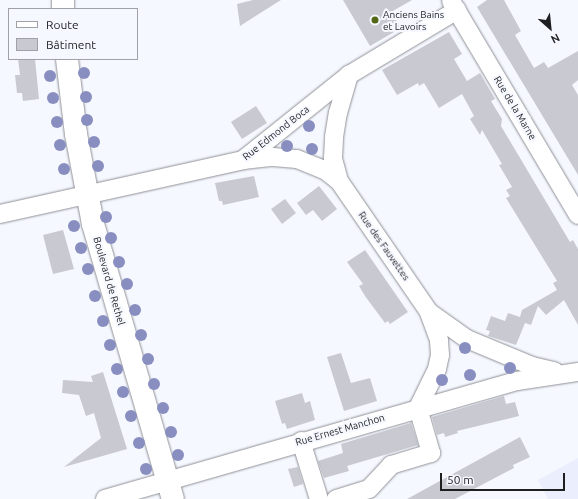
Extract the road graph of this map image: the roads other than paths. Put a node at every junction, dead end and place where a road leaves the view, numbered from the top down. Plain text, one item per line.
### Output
1 (454, 5) edge
2 (67, 60) edge
3 (349, 75) junction
4 (243, 160) junction
5 (339, 181) junction
6 (87, 196) junction
7 (0, 214) edge
8 (578, 215) edge
9 (429, 312) junction
10 (570, 372) edge
11 (418, 408) junction
12 (301, 441) junction
13 (170, 490) edge
14 (105, 499) edge
15 (319, 499) edge
16 (336, 499) edge

1 - 3 street, Rue Edmond Boca
1 - 8 street, Rue de la Marne
2 - 6 main road, Boulevard de Rethel
3 - 4 street, Rue Edmond Boca
3 - 5 street, Rue des Fauvettes
4 - 5 street, Rue des Fauvettes
4 - 6 street, Rue Edmond Boca
5 - 9 street, Rue des Fauvettes
6 - 7 street, Rue Edmond Boca
6 - 13 main road, Boulevard de Rethel
9 - 10 street, Rue des Fauvettes
9 - 11 street, Rue des Fauvettes
10 - 11 street, Rue Ernest Manchon
11 - 12 street, Rue Ernest Manchon
11 - 16 street
12 - 13 street, Rue Ernest Manchon
12 - 15 street
13 - 14 street, Rue Ernest Manchon

